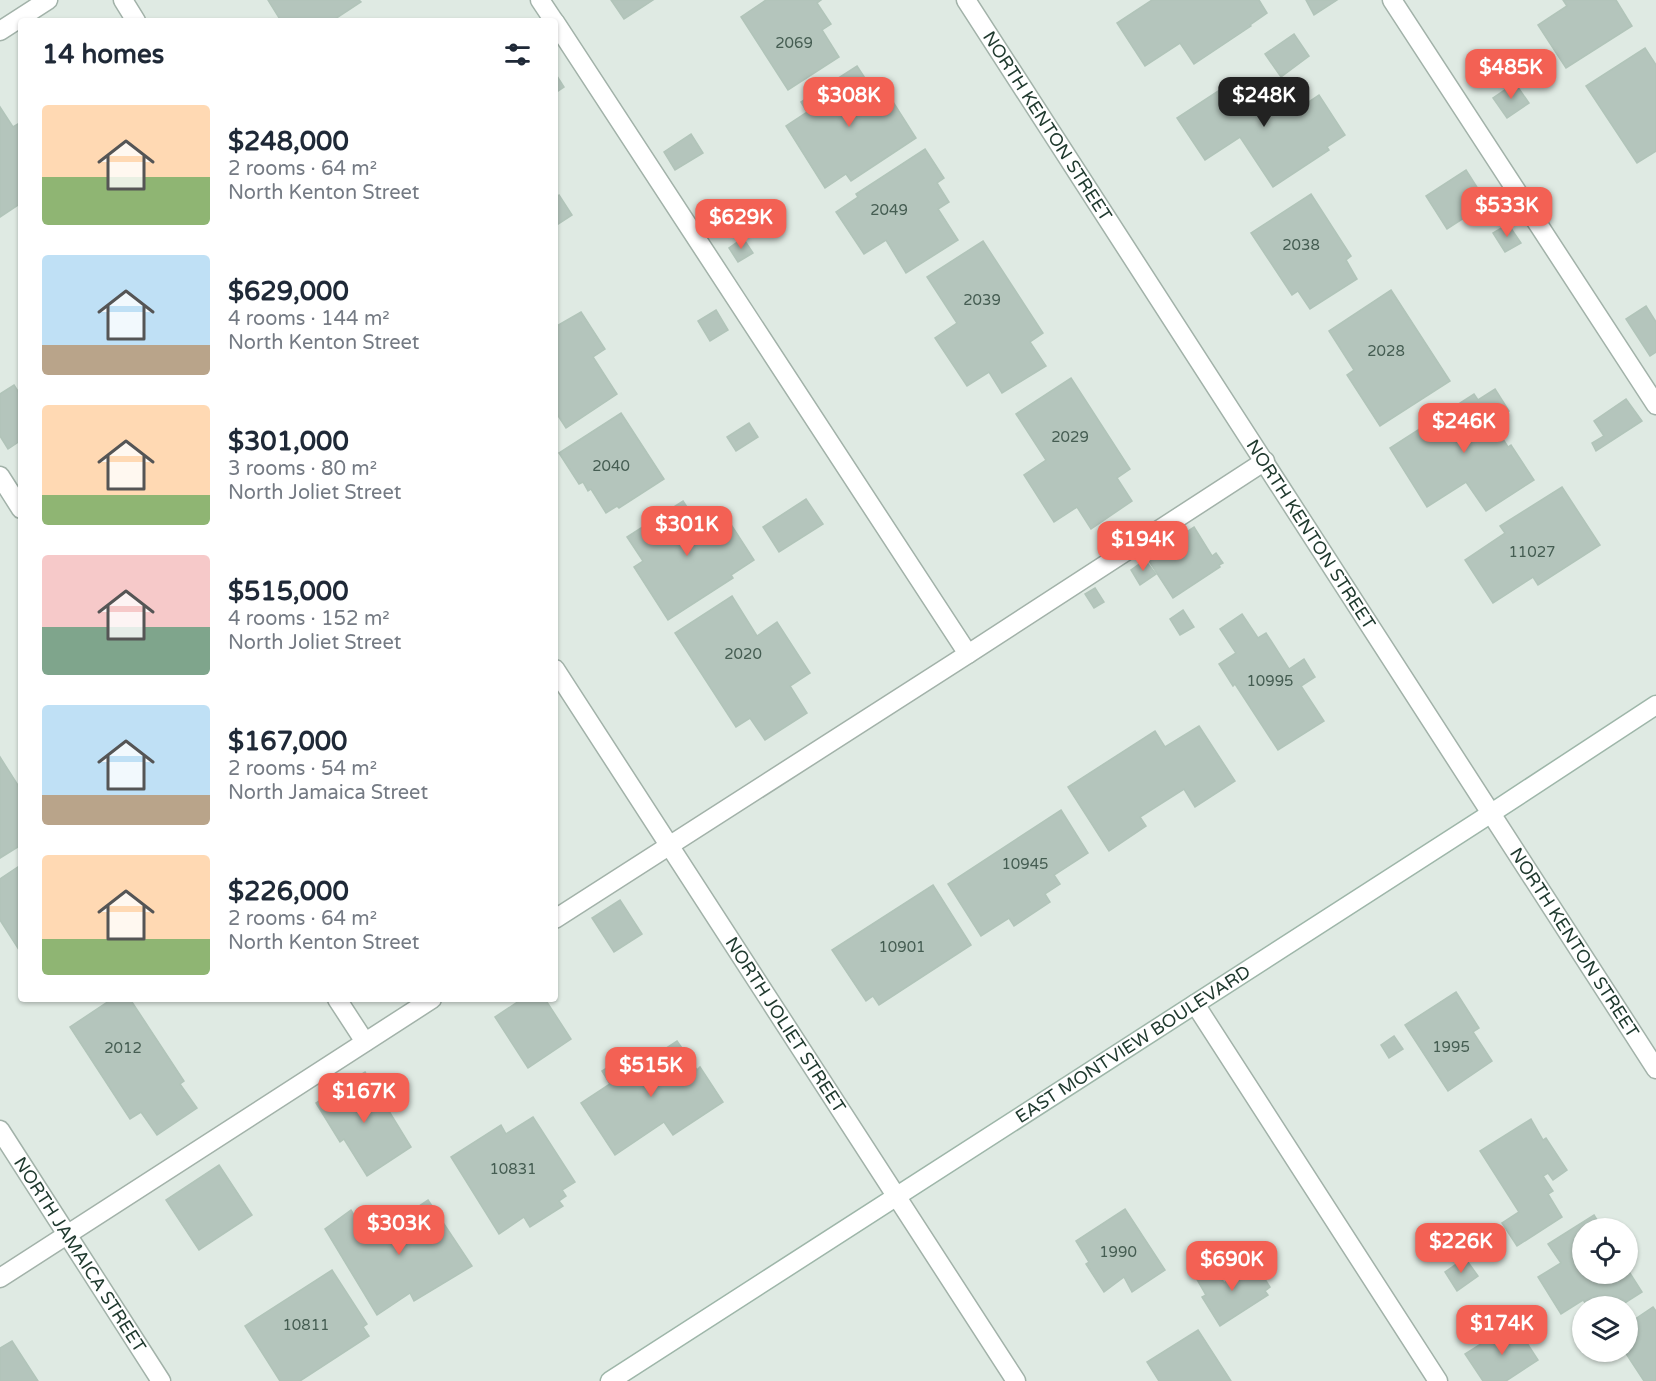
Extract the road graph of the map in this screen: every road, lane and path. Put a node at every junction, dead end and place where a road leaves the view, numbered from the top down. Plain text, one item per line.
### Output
1 (48, 0) edge
2 (123, 0) edge
3 (540, 0) edge
4 (966, 0) edge
5 (1392, 0) edge
6 (20, 18) edge
7 (134, 18) edge
8 (552, 18) edge
9 (18, 19) edge
10 (558, 27) edge
11 (0, 31) edge
12 (1656, 405) edge
13 (1265, 461) junction
14 (0, 476) edge
15 (18, 504) edge
16 (968, 654) junction
17 (558, 674) edge
18 (1656, 705) edge
19 (1490, 814) junction
20 (669, 845) junction
21 (558, 917) edge
22 (339, 1002) edge
23 (427, 1002) edge
24 (1195, 1004) junction
25 (365, 1042) junction
26 (1656, 1069) edge
27 (0, 1130) edge
28 (896, 1196) junction
29 (67, 1234) junction
30 (0, 1278) edge
31 (161, 1381) edge
32 (610, 1381) edge
33 (1016, 1381) edge
34 (1438, 1381) edge

1 - 6 street
2 - 7 street
3 - 8 street
4 - 13 street, NORTH KENTON STREET
5 - 12 street
9 - 11 street
10 - 16 street
13 - 16 street
13 - 19 street, NORTH KENTON STREET
14 - 15 street
16 - 20 street
17 - 20 street, NORTH JOLIET STREET
18 - 19 street, EAST MONTVIEW BOULEVARD
19 - 24 street, EAST MONTVIEW BOULEVARD
19 - 26 street, NORTH KENTON STREET
20 - 21 street
20 - 28 street, NORTH JOLIET STREET
22 - 25 street
23 - 25 street
24 - 28 street, EAST MONTVIEW BOULEVARD
24 - 34 street
25 - 29 street
27 - 29 street, NORTH JAMAICA STREET
28 - 32 street, EAST MONTVIEW BOULEVARD
28 - 33 street, NORTH JOLIET STREET
29 - 30 street
29 - 31 street, NORTH JAMAICA STREET

